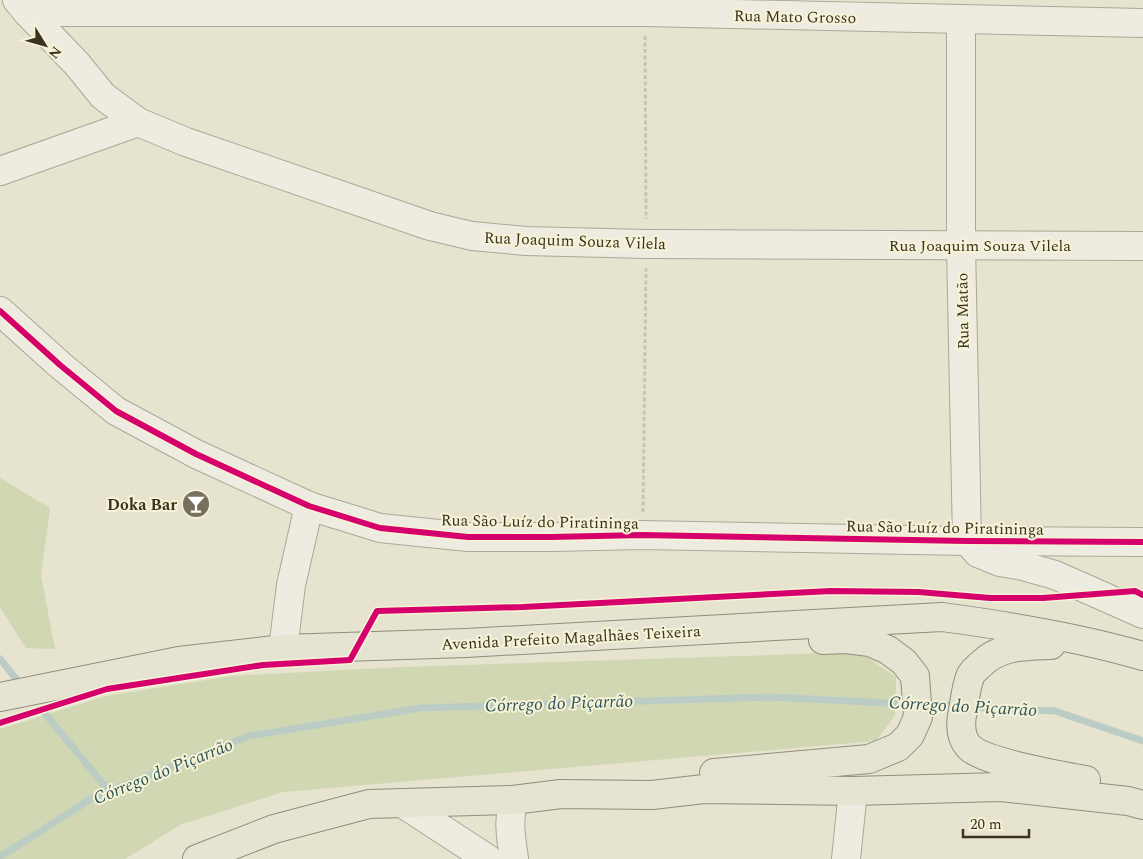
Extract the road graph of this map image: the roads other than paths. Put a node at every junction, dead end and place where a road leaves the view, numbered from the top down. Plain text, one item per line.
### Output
1 (22, 6) edge
2 (961, 20) junction
3 (1143, 23) edge
4 (138, 122) junction
5 (0, 171) edge
6 (961, 245) junction
7 (1143, 246) edge
8 (0, 311) edge
9 (310, 506) junction
10 (967, 541) junction
11 (1143, 542) edge
12 (1143, 614) edge
13 (702, 629) junction
14 (1090, 642) junction
15 (283, 649) junction
16 (1143, 656) edge
17 (0, 698) edge
18 (853, 791) junction
19 (599, 795) junction
20 (513, 800) junction
21 (402, 803) junction
22 (1135, 803) edge
23 (274, 830) junction
24 (197, 859) edge
25 (228, 859) edge
26 (488, 859) edge
27 (514, 859) edge
28 (846, 859) edge

1 - 2 street, Rua Mato Grosso
1 - 4 street, Rua Joaquim Souza Vilela
2 - 3 street, Rua Mato Grosso
2 - 6 street, Rua Matão
4 - 5 street
4 - 6 street, Rua Joaquim Souza Vilela
6 - 7 street, Rua Joaquim Souza Vilela
6 - 10 street, Rua Matão
8 - 9 street, Rua São Luíz do Piratininga
9 - 10 street, Rua São Luíz do Piratininga
9 - 15 street
10 - 11 street, Rua São Luíz do Piratininga
10 - 12 street
13 - 14 main road, Avenida Prefeito Magalhães Teixeira
13 - 15 main road, Avenida Prefeito Magalhães Teixeira
13 - 19 main road
14 - 16 main road, Avenida Prefeito Magalhães Teixeira
14 - 22 main road
15 - 17 main road, Avenida Prefeito Magalhães Teixeira
18 - 19 main road
18 - 22 main road
18 - 28 street
19 - 20 main road
20 - 21 main road
20 - 27 street
21 - 23 main road
21 - 26 street
23 - 24 main road
23 - 25 street

